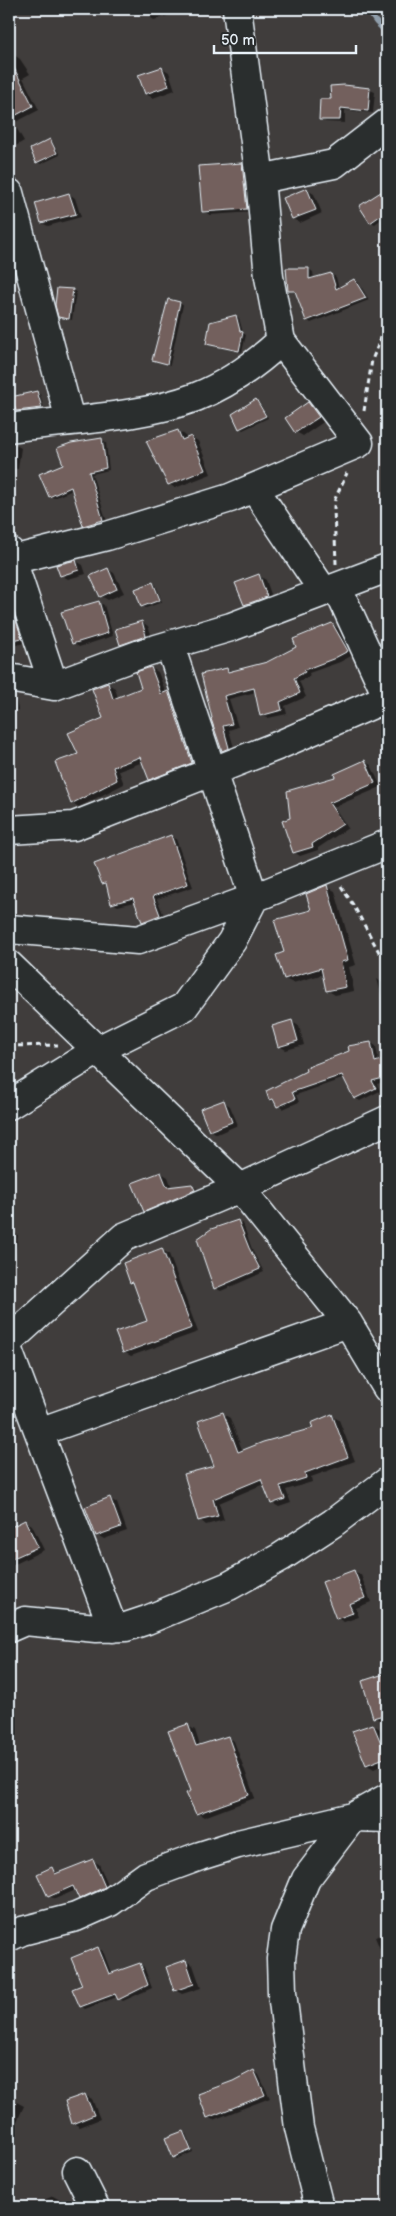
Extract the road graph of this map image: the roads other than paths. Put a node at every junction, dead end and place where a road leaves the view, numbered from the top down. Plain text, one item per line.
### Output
1 (237, 9) edge
2 (387, 123) edge
3 (260, 179) junction
4 (9, 193) edge
5 (281, 341) junction
6 (70, 420) junction
7 (9, 428) edge
8 (254, 488) junction
9 (10, 555) edge
10 (387, 568) edge
11 (331, 590) junction
12 (170, 646) junction
13 (9, 678) edge
14 (54, 686) junction
15 (387, 697) edge
16 (212, 772) junction
17 (9, 830) edge
18 (387, 844) edge
19 (254, 898) junction
20 (9, 929) edge
21 (9, 965) edge
22 (98, 1050) junction
23 (9, 1105) edge
24 (387, 1120) edge
25 (240, 1188) junction
26 (348, 1323) junction
27 (9, 1341) edge
28 (9, 1353) edge
29 (387, 1388) edge
30 (39, 1432) junction
31 (387, 1482) edge
32 (9, 1628) edge
33 (113, 1628) junction
34 (387, 1798) edge
35 (353, 1817) junction
36 (387, 1818) edge
37 (9, 1937) edge
38 (77, 2171) dead end
39 (96, 2207) edge
40 (319, 2207) edge

1 - 3 street
2 - 3 street
3 - 5 street
4 - 6 street
5 - 6 street
5 - 8 street
6 - 7 street
8 - 9 street
8 - 11 street
9 - 14 street
10 - 11 street
11 - 12 street
11 - 15 street
12 - 14 street
12 - 16 street
13 - 14 street
15 - 16 street
16 - 17 street
16 - 19 street
18 - 19 street
19 - 20 street
19 - 22 street
21 - 22 street
22 - 23 street
22 - 25 street
24 - 25 street
25 - 26 street
25 - 27 street
26 - 29 street
26 - 30 street
28 - 30 street
30 - 33 street
31 - 33 street
32 - 33 street
34 - 35 street
35 - 36 street
35 - 37 street
35 - 40 street
38 - 39 street

